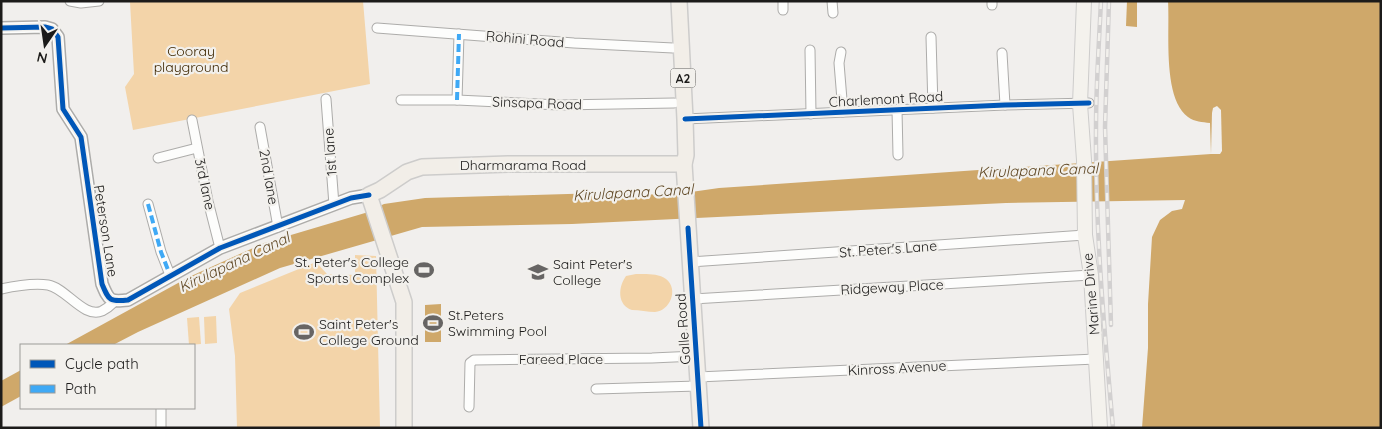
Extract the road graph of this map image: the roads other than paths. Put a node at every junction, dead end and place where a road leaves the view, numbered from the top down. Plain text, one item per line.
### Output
1 (70, 1) edge
2 (98, 1) edge
3 (670, 1) edge
4 (832, 1) edge
5 (1084, 1) edge
6 (1094, 1) edge
7 (676, 11) edge
8 (833, 13) dead end
9 (1, 28) edge
10 (377, 28) dead end
11 (459, 34) junction
12 (931, 37) dead end
13 (673, 48) junction
14 (810, 50) dead end
15 (841, 52) dead end
16 (1002, 53) dead end
17 (326, 99) dead end
18 (401, 100) dead end
19 (457, 100) junction
20 (674, 103) junction
21 (1084, 104) junction
22 (1005, 105) junction
23 (933, 108) junction
24 (897, 110) junction
25 (843, 112) junction
26 (811, 114) junction
27 (685, 119) junction
28 (192, 120) dead end
29 (260, 127) dead end
30 (197, 148) junction
31 (898, 155) dead end
32 (158, 158) dead end
33 (684, 172) junction
34 (371, 201) junction
35 (148, 204) dead end
36 (334, 205) junction
37 (278, 226) junction
38 (1085, 236) junction
39 (220, 248) junction
40 (690, 262) junction
41 (170, 275) junction
42 (1091, 275) junction
43 (1, 289) edge
44 (692, 299) junction
45 (114, 302) junction
46 (696, 356) junction
47 (1096, 359) junction
48 (698, 382) junction
49 (596, 389) dead end
50 (469, 407) dead end
51 (161, 409) edge
52 (161, 428) edge
53 (404, 428) edge
54 (701, 428) edge
55 (1100, 428) edge

1 - 2 street
3 - 7 highway, Galle Road / A2
4 - 8 street
5 - 21 main road, Marine Drive
6 - 21 main road, Marine Drive
7 - 13 highway, Galle Road / A2
7 - 27 highway, Galle Road / A2
9 - 45 street, Peterson Lane
10 - 11 street, Rohini Road
11 - 13 street, Rohini Road
11 - 19 street
12 - 23 street
13 - 20 highway, Galle Road / A2
14 - 26 street
15 - 25 street
16 - 22 street
17 - 36 street, 1st lane
18 - 19 street, Sinsapa Road
19 - 20 street, Sinsapa Road
20 - 33 highway, Galle Road / A2
21 - 22 street, Charlemont Road
21 - 38 main road, Marine Drive
22 - 23 street, Charlemont Road
23 - 24 street, Charlemont Road
24 - 25 street, Charlemont Road
24 - 31 street
25 - 26 street, Charlemont Road
26 - 27 street, Charlemont Road
27 - 33 highway, Galle Road / A2
28 - 30 street, 3rd lane
29 - 37 street, 2nd lane
30 - 32 street
30 - 39 street, 3rd lane
33 - 34 highway, Dharmarama Road
33 - 40 highway, Galle Road / A2
34 - 36 street
34 - 53 highway
35 - 41 street
36 - 37 street
37 - 39 street
38 - 40 street, St. Peter's Lane
38 - 42 main road, Marine Drive
39 - 41 street
40 - 44 highway, Galle Road / A2
41 - 45 street
42 - 44 street, Ridgeway Place
42 - 47 main road, Marine Drive
43 - 45 street
44 - 46 highway, Galle Road / A2
46 - 48 highway, Galle Road / A2
46 - 50 street, Fareed Place
47 - 48 street, Kinross Avenue
47 - 55 main road, Marine Drive
48 - 49 street, Kinross Avenue
48 - 54 highway, Galle Road / A2
51 - 52 street

